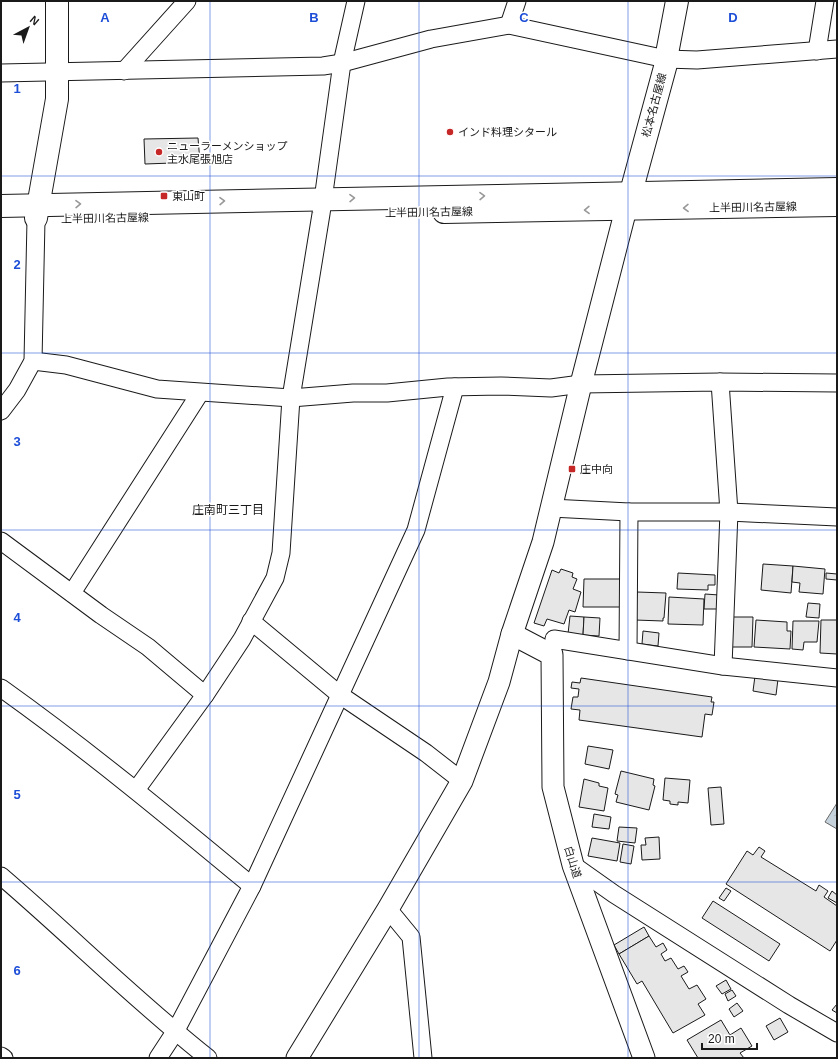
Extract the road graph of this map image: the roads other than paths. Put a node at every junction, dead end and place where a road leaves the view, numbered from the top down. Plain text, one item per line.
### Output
1 (57, 1) edge
2 (187, 1) edge
3 (356, 1) edge
4 (517, 1) edge
5 (677, 1) edge
6 (825, 1) edge
7 (509, 25) junction
8 (837, 49) edge
9 (817, 51) junction
10 (666, 59) junction
11 (342, 63) junction
12 (124, 70) junction
13 (57, 72) junction
14 (1, 73) edge
15 (837, 189) edge
16 (629, 201) junction
17 (837, 205) edge
18 (1, 206) edge
19 (322, 206) junction
20 (37, 212) junction
21 (1, 220) edge
22 (33, 361) junction
23 (720, 382) junction
24 (837, 383) edge
25 (581, 384) junction
26 (455, 387) junction
27 (200, 393) junction
28 (291, 398) junction
29 (1, 411) edge
30 (551, 508) junction
31 (629, 512) junction
32 (729, 512) junction
33 (837, 517) edge
34 (1, 541) edge
35 (72, 593) junction
36 (252, 620) junction
37 (512, 634) junction
38 (628, 650) junction
39 (552, 655) junction
40 (723, 666) junction
41 (837, 678) edge
42 (1, 688) edge
43 (205, 694) junction
44 (340, 695) junction
45 (462, 781) junction
46 (136, 790) junction
47 (573, 865) junction
48 (1, 876) edge
49 (252, 886) junction
50 (388, 909) junction
51 (175, 1032) junction
52 (837, 1033) edge
53 (1, 1056) edge
54 (4, 1058) edge
55 (158, 1058) edge
56 (208, 1058) edge
57 (297, 1058) edge
58 (423, 1058) edge
59 (644, 1058) edge

1 - 13 main road
2 - 12 street
3 - 11 street
4 - 7 street
5 - 10 main road, 松本名古屋線
6 - 9 street
7 - 10 street
7 - 11 street
8 - 9 street
9 - 10 street
10 - 16 main road, 松本名古屋線
11 - 12 street
11 - 19 street
12 - 13 street
13 - 14 street
13 - 20 main road
15 - 16 main road, 上半田川名古屋線
17 -> 16 main road, 上半田川名古屋線
16 - 19 main road, 上半田川名古屋線
16 - 25 street
18 - 20 main road
19 - 20 main road, 上半田川名古屋線
19 - 28 street
20 - 21 main road
20 - 22 street
22 - 27 street
22 - 29 street
23 - 24 street
23 - 25 street
23 - 32 street
25 - 26 street
25 - 30 street
26 - 28 street
26 - 44 street
27 - 28 street
27 - 35 street
28 - 36 street
30 - 31 street
30 - 37 street
31 - 32 street
31 - 38 street
32 - 33 street
32 - 40 street
34 - 35 street
35 - 43 street
36 - 43 street
36 - 44 street
37 - 39 street
37 - 45 street
38 - 39 street
38 - 40 street
39 - 47 street, 白山道
40 - 41 street
42 - 46 street
43 - 46 street
44 - 45 street
44 - 49 street
45 - 50 street
46 - 49 street
47 - 52 street
47 - 59 street, 白山道
48 - 51 street
49 - 51 street
50 - 57 street
50 - 58 street
51 - 55 street
51 - 56 street
53 - 54 street

